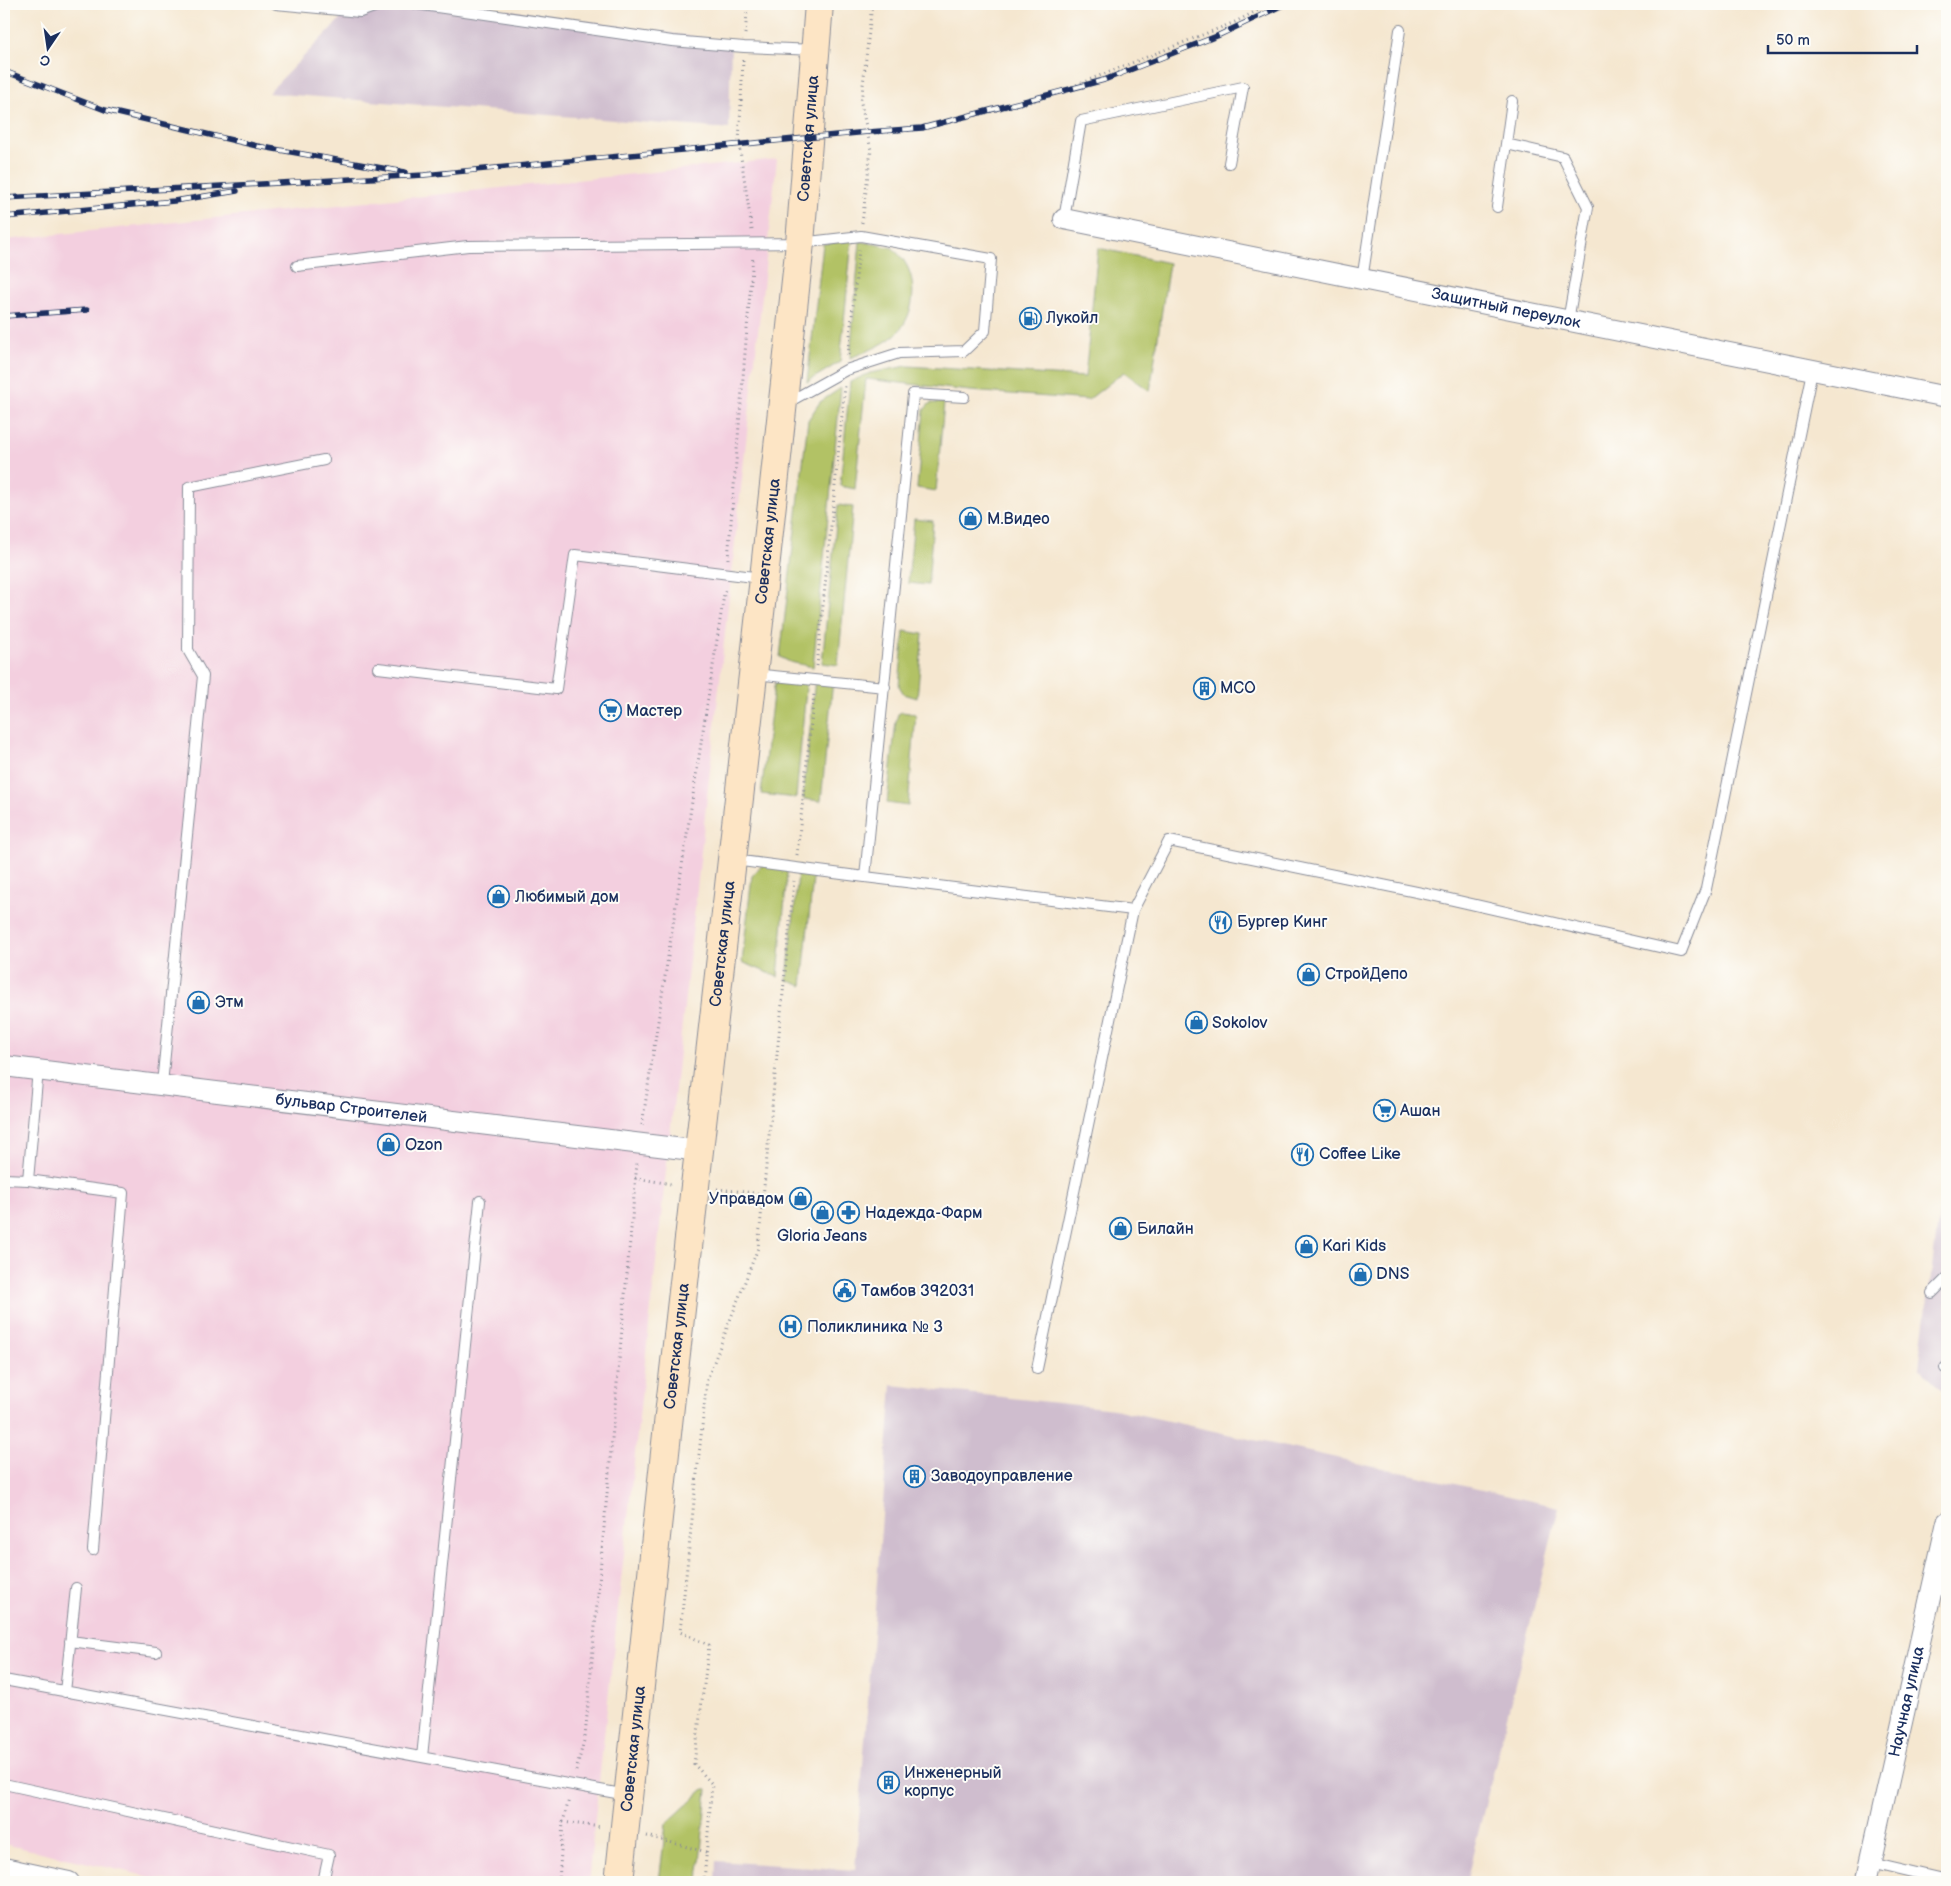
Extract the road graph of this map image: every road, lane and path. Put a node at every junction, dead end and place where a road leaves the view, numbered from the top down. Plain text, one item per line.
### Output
1 (276, 4) edge
2 (382, 4) edge
3 (416, 4) edge
4 (748, 4) edge
5 (818, 4) edge
6 (872, 4) edge
7 (1270, 4) edge
8 (1400, 30) dead end
9 (744, 47) junction
10 (815, 50) junction
11 (1512, 100) dead end
12 (868, 134) junction
13 (1506, 144) junction
14 (1230, 163) dead end
15 (1497, 207) dead end
16 (1064, 219) joint
17 (861, 236) junction
18 (754, 243) junction
19 (800, 243) junction
20 (298, 266) dead end
21 (1362, 280) junction
22 (1568, 322) junction
23 (846, 370) junction
24 (1812, 371) junction
25 (964, 397) dead end
26 (1947, 397) edge
27 (782, 406) junction
28 (324, 460) dead end
29 (727, 575) junction
30 (764, 578) junction
31 (378, 668) dead end
32 (752, 674) junction
33 (815, 678) junction
34 (884, 687) junction
35 (733, 860) junction
36 (796, 867) junction
37 (865, 877) junction
38 (1133, 910) junction
39 (4, 1066) edge
40 (38, 1070) junction
41 (162, 1084) junction
42 (639, 1143) junction
43 (700, 1151) junction
44 (4, 1179) edge
45 (28, 1180) junction
46 (480, 1201) dead end
47 (1947, 1278) edge
48 (1932, 1293) dead end
49 (1037, 1369) dead end
50 (1947, 1522) edge
51 (93, 1550) dead end
52 (76, 1588) dead end
53 (70, 1641) junction
54 (156, 1652) dead end
55 (4, 1680) edge
56 (65, 1692) junction
57 (422, 1757) junction
58 (4, 1784) edge
59 (572, 1785) junction
60 (628, 1795) junction
61 (1870, 1863) junction
62 (4, 1868) edge
63 (1947, 1881) edge
64 (69, 1882) edge
65 (323, 1882) edge
66 (558, 1882) edge
67 (619, 1882) edge
68 (704, 1882) edge
69 (1866, 1882) edge

1 - 2 lane
3 - 9 lane
4 - 9 path
5 - 10 main road, Советская улица
6 - 12 path
7 - 12 path
8 - 21 lane
9 - 10 lane
9 - 18 path
10 - 19 main road, Советская улица
11 - 13 lane
12 - 17 path
13 - 15 lane
13 - 22 lane
14 - 16 lane
16 - 21 street, Защитный переулок
17 - 19 lane
17 - 23 path
17 - 23 lane
18 - 19 lane
18 - 20 lane
18 - 29 path
19 - 27 main road, Советская улица
21 - 22 street, Защитный переулок
22 - 24 street, Защитный переулок
23 - 27 lane
23 - 33 path
24 - 26 street, Защитный переулок
24 - 38 lane
25 - 34 lane
27 - 30 main road, Советская улица
28 - 41 lane
29 - 30 lane
29 - 31 lane
29 - 42 path
30 - 32 main road, Советская улица
32 - 33 lane
32 - 35 main road, Советская улица
33 - 34 lane
33 - 36 path
34 - 37 lane
35 - 36 lane
35 - 43 main road, Советская улица
36 - 37 lane
36 - 68 path
37 - 38 lane
38 - 49 lane
39 - 40 street, бульвар Строителей
40 - 41 street, бульвар Строителей
40 - 45 lane
41 - 42 street, бульвар Строителей
42 - 43 street, бульвар Строителей
42 - 59 path
43 - 60 main road, Советская улица
44 - 45 lane
45 - 51 lane
46 - 57 lane
47 - 48 lane
50 - 61 street, Научная улица
52 - 53 lane
53 - 54 lane
53 - 56 lane
55 - 56 lane
56 - 57 lane
57 - 59 lane
58 - 65 lane
59 - 60 lane
59 - 66 path
60 - 67 main road, Советская улица
61 - 63 lane
61 - 69 street, Научная улица
62 - 64 street

